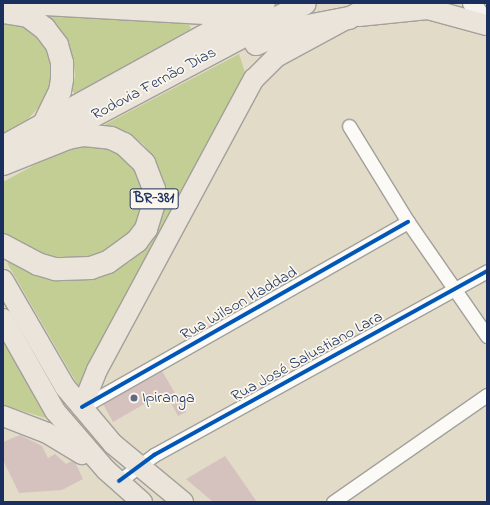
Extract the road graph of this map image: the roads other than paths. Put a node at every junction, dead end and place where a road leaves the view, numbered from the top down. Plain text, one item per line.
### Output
1 (27, 3) edge
2 (264, 3) edge
3 (305, 3) edge
4 (376, 3) edge
5 (472, 3) edge
6 (175, 7) edge
7 (3, 12) edge
8 (241, 16) junction
9 (349, 18) junction
10 (487, 26) edge
11 (192, 65) junction
12 (44, 124) junction
13 (349, 126) dead end
14 (3, 146) edge
15 (3, 164) edge
16 (408, 222) junction
17 (3, 245) edge
18 (487, 271) edge
19 (3, 280) edge
20 (454, 289) junction
21 (3, 319) edge
22 (487, 336) edge
23 (487, 395) edge
24 (82, 407) junction
25 (3, 416) edge
26 (139, 465) junction
27 (112, 476) junction
28 (142, 502) edge
29 (183, 502) edge
30 (333, 502) edge

1 - 6 highway
2 - 8 highway, Rodovia Fernão Dias
3 - 11 highway, Rodovia Fernão Dias / BR-381
4 - 9 main road
5 - 10 street
6 - 8 highway
7 - 12 highway
8 - 12 highway, Rodovia Fernão Dias
9 - 10 main road
9 - 11 highway
9 - 24 main road
11 - 15 highway, Rodovia Fernão Dias / BR-381
12 - 14 highway, Rodovia Fernão Dias
13 - 16 street
15 - 17 highway, BR-381
16 - 20 street
16 - 24 street, Rua Wilson Haddad
18 - 20 street, Rua José Salustiano Lara
19 - 24 main road
20 - 22 street
20 - 26 street, Rua José Salustiano Lara
21 - 27 main road
23 - 30 street
24 - 26 main road
25 - 27 main road
26 - 27 street, Rua José Salustiano Lara
26 - 29 main road
27 - 28 main road

